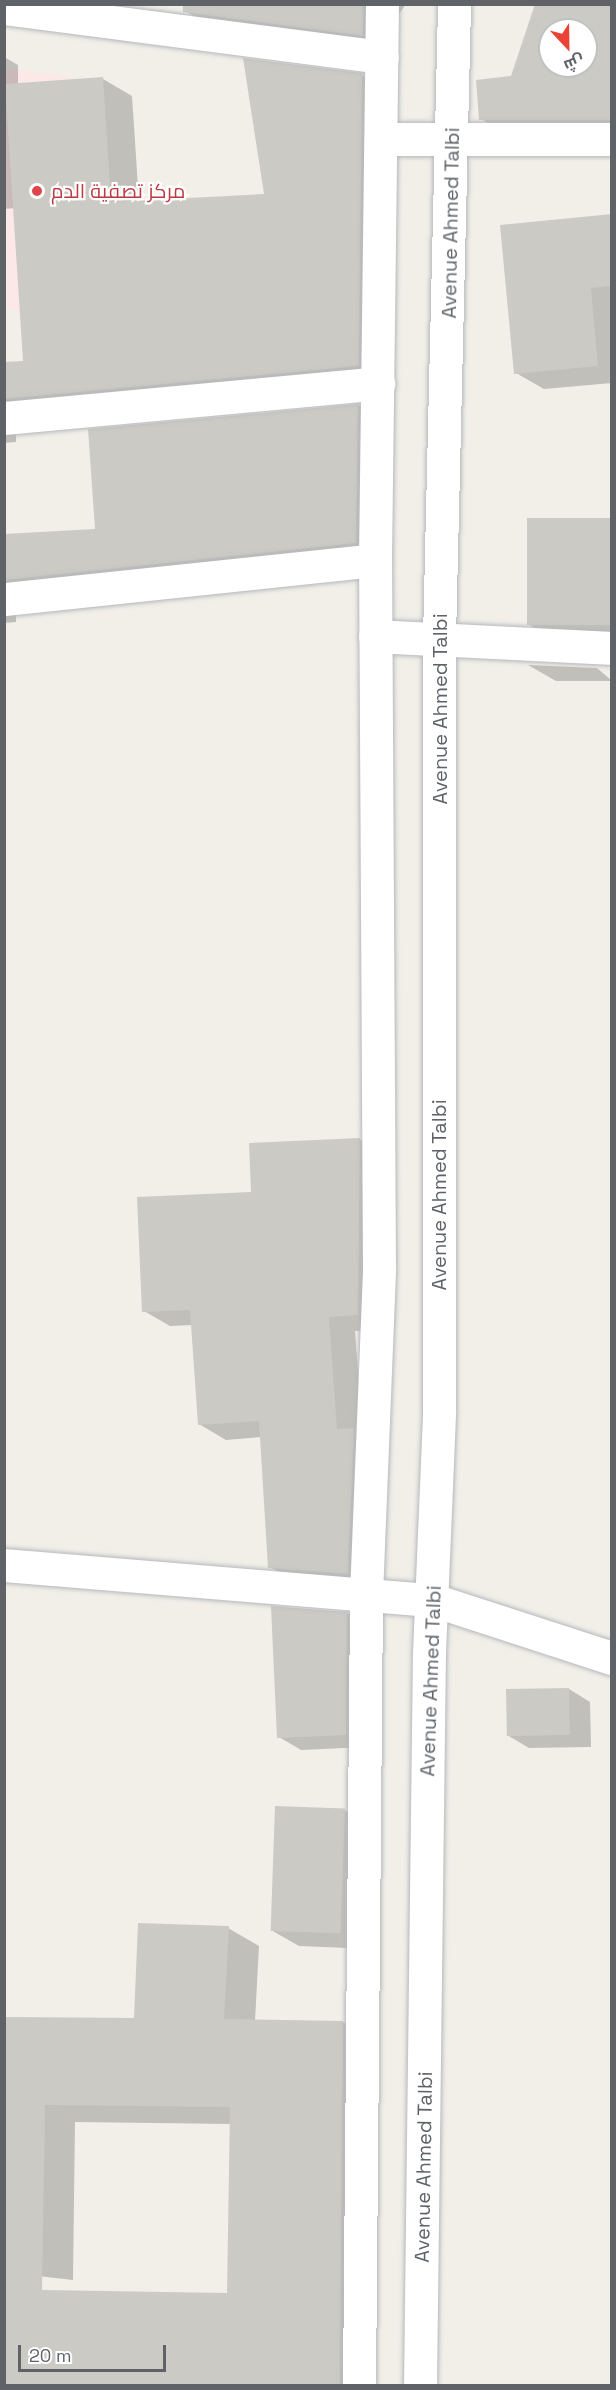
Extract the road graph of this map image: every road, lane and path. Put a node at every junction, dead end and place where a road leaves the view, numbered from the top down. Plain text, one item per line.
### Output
1 (382, 4) edge
2 (454, 4) edge
3 (4, 8) edge
4 (382, 57) junction
5 (454, 137) junction
6 (383, 139) junction
7 (612, 139) edge
8 (378, 383) junction
9 (4, 418) edge
10 (375, 560) junction
11 (4, 599) edge
12 (375, 636) junction
13 (439, 638) junction
14 (612, 648) edge
15 (4, 1565) edge
16 (366, 1595) junction
17 (434, 1600) junction
18 (612, 1658) edge
19 (359, 2385) edge
20 (420, 2385) edge

1 - 4 main road
2 - 5 main road, Avenue Ahmed Talbi
3 - 4 main road
4 - 6 main road
5 - 6 main road
5 - 7 main road
5 - 13 main road, Avenue Ahmed Talbi
6 - 8 main road
8 - 9 main road
8 - 10 main road
10 - 11 main road
10 - 12 main road
12 - 13 main road
12 - 16 main road
13 - 14 main road
13 - 17 main road, Avenue Ahmed Talbi
15 - 16 main road
16 - 17 main road
16 - 19 main road
17 - 18 main road
17 - 20 main road, Avenue Ahmed Talbi

